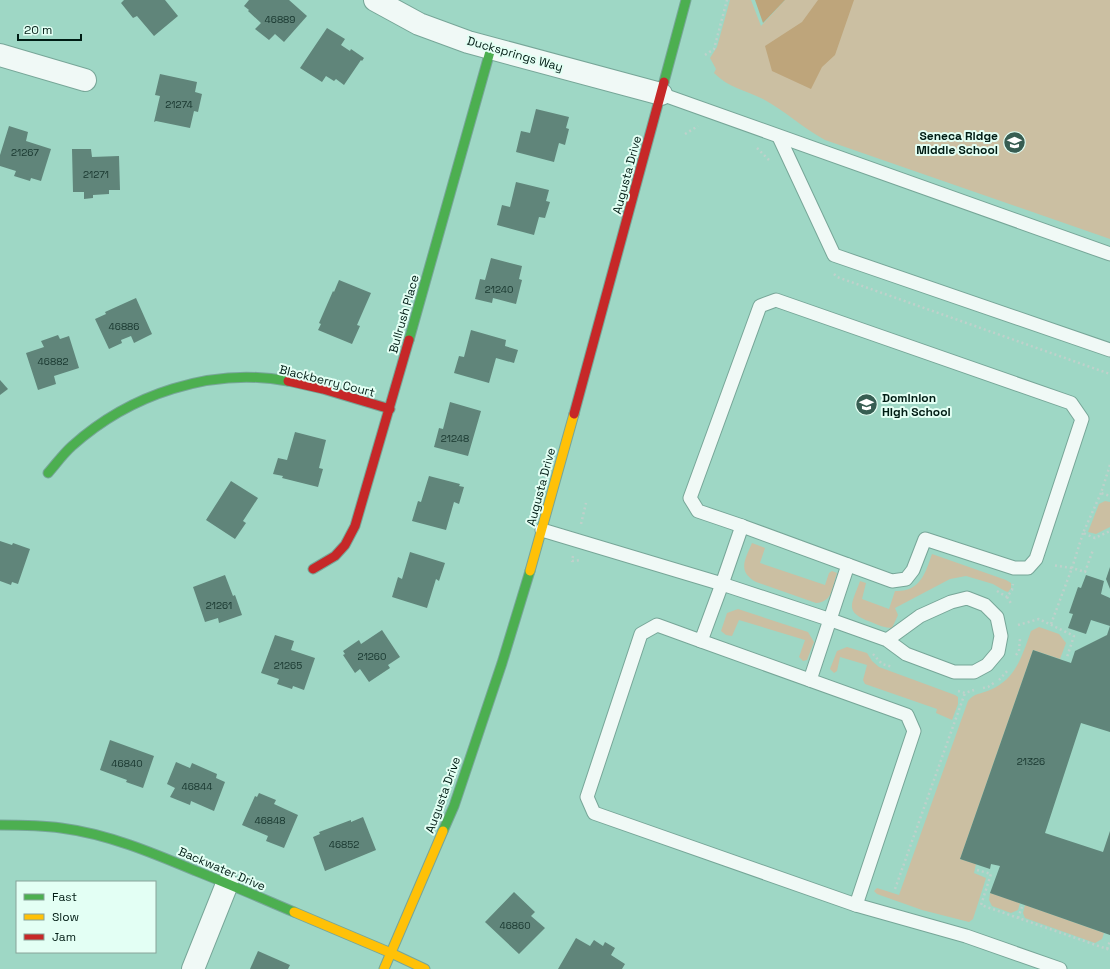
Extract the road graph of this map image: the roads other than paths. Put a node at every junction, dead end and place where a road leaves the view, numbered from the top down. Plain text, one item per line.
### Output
1 (375, 0) edge
2 (686, 0) edge
3 (491, 48) junction
4 (0, 54) edge
5 (85, 80) dead end
6 (661, 94) junction
7 (778, 136) junction
8 (1110, 254) edge
9 (1110, 350) edge
10 (390, 409) junction
11 (48, 472) dead end
12 (742, 526) junction
13 (542, 530) junction
14 (848, 565) junction
15 (313, 569) dead end
16 (722, 584) junction
17 (831, 620) junction
18 (887, 640) junction
19 (701, 641) junction
20 (810, 680) junction
21 (0, 825) edge
22 (227, 884) junction
23 (856, 904) junction
24 (391, 953) junction
25 (193, 969) edge
26 (384, 969) edge
27 (425, 969) edge
28 (1060, 969) edge

1 - 3 street, Ducksprings Way
2 - 6 street, Augusta Drive
3 - 6 street, Ducksprings Way
3 - 10 street, Bullrush Place
4 - 5 street
6 - 7 lane
6 - 13 street, Augusta Drive
7 - 8 lane
7 - 9 lane
10 - 11 street, Blackberry Court
10 - 15 street, Bullrush Place
12 - 14 lane
12 - 14 lane
12 - 16 lane
13 - 16 lane
13 - 24 street, Augusta Drive
14 - 17 lane
16 - 17 lane
16 - 19 lane
17 - 18 lane
17 - 20 lane
18 - 18 lane
19 - 20 lane
19 - 23 lane
20 - 23 lane
21 - 22 street, Backwater Drive
22 - 24 street, Backwater Drive
22 - 25 street
23 - 28 lane
24 - 26 street, Augusta Drive
24 - 27 street, Backwater Drive

